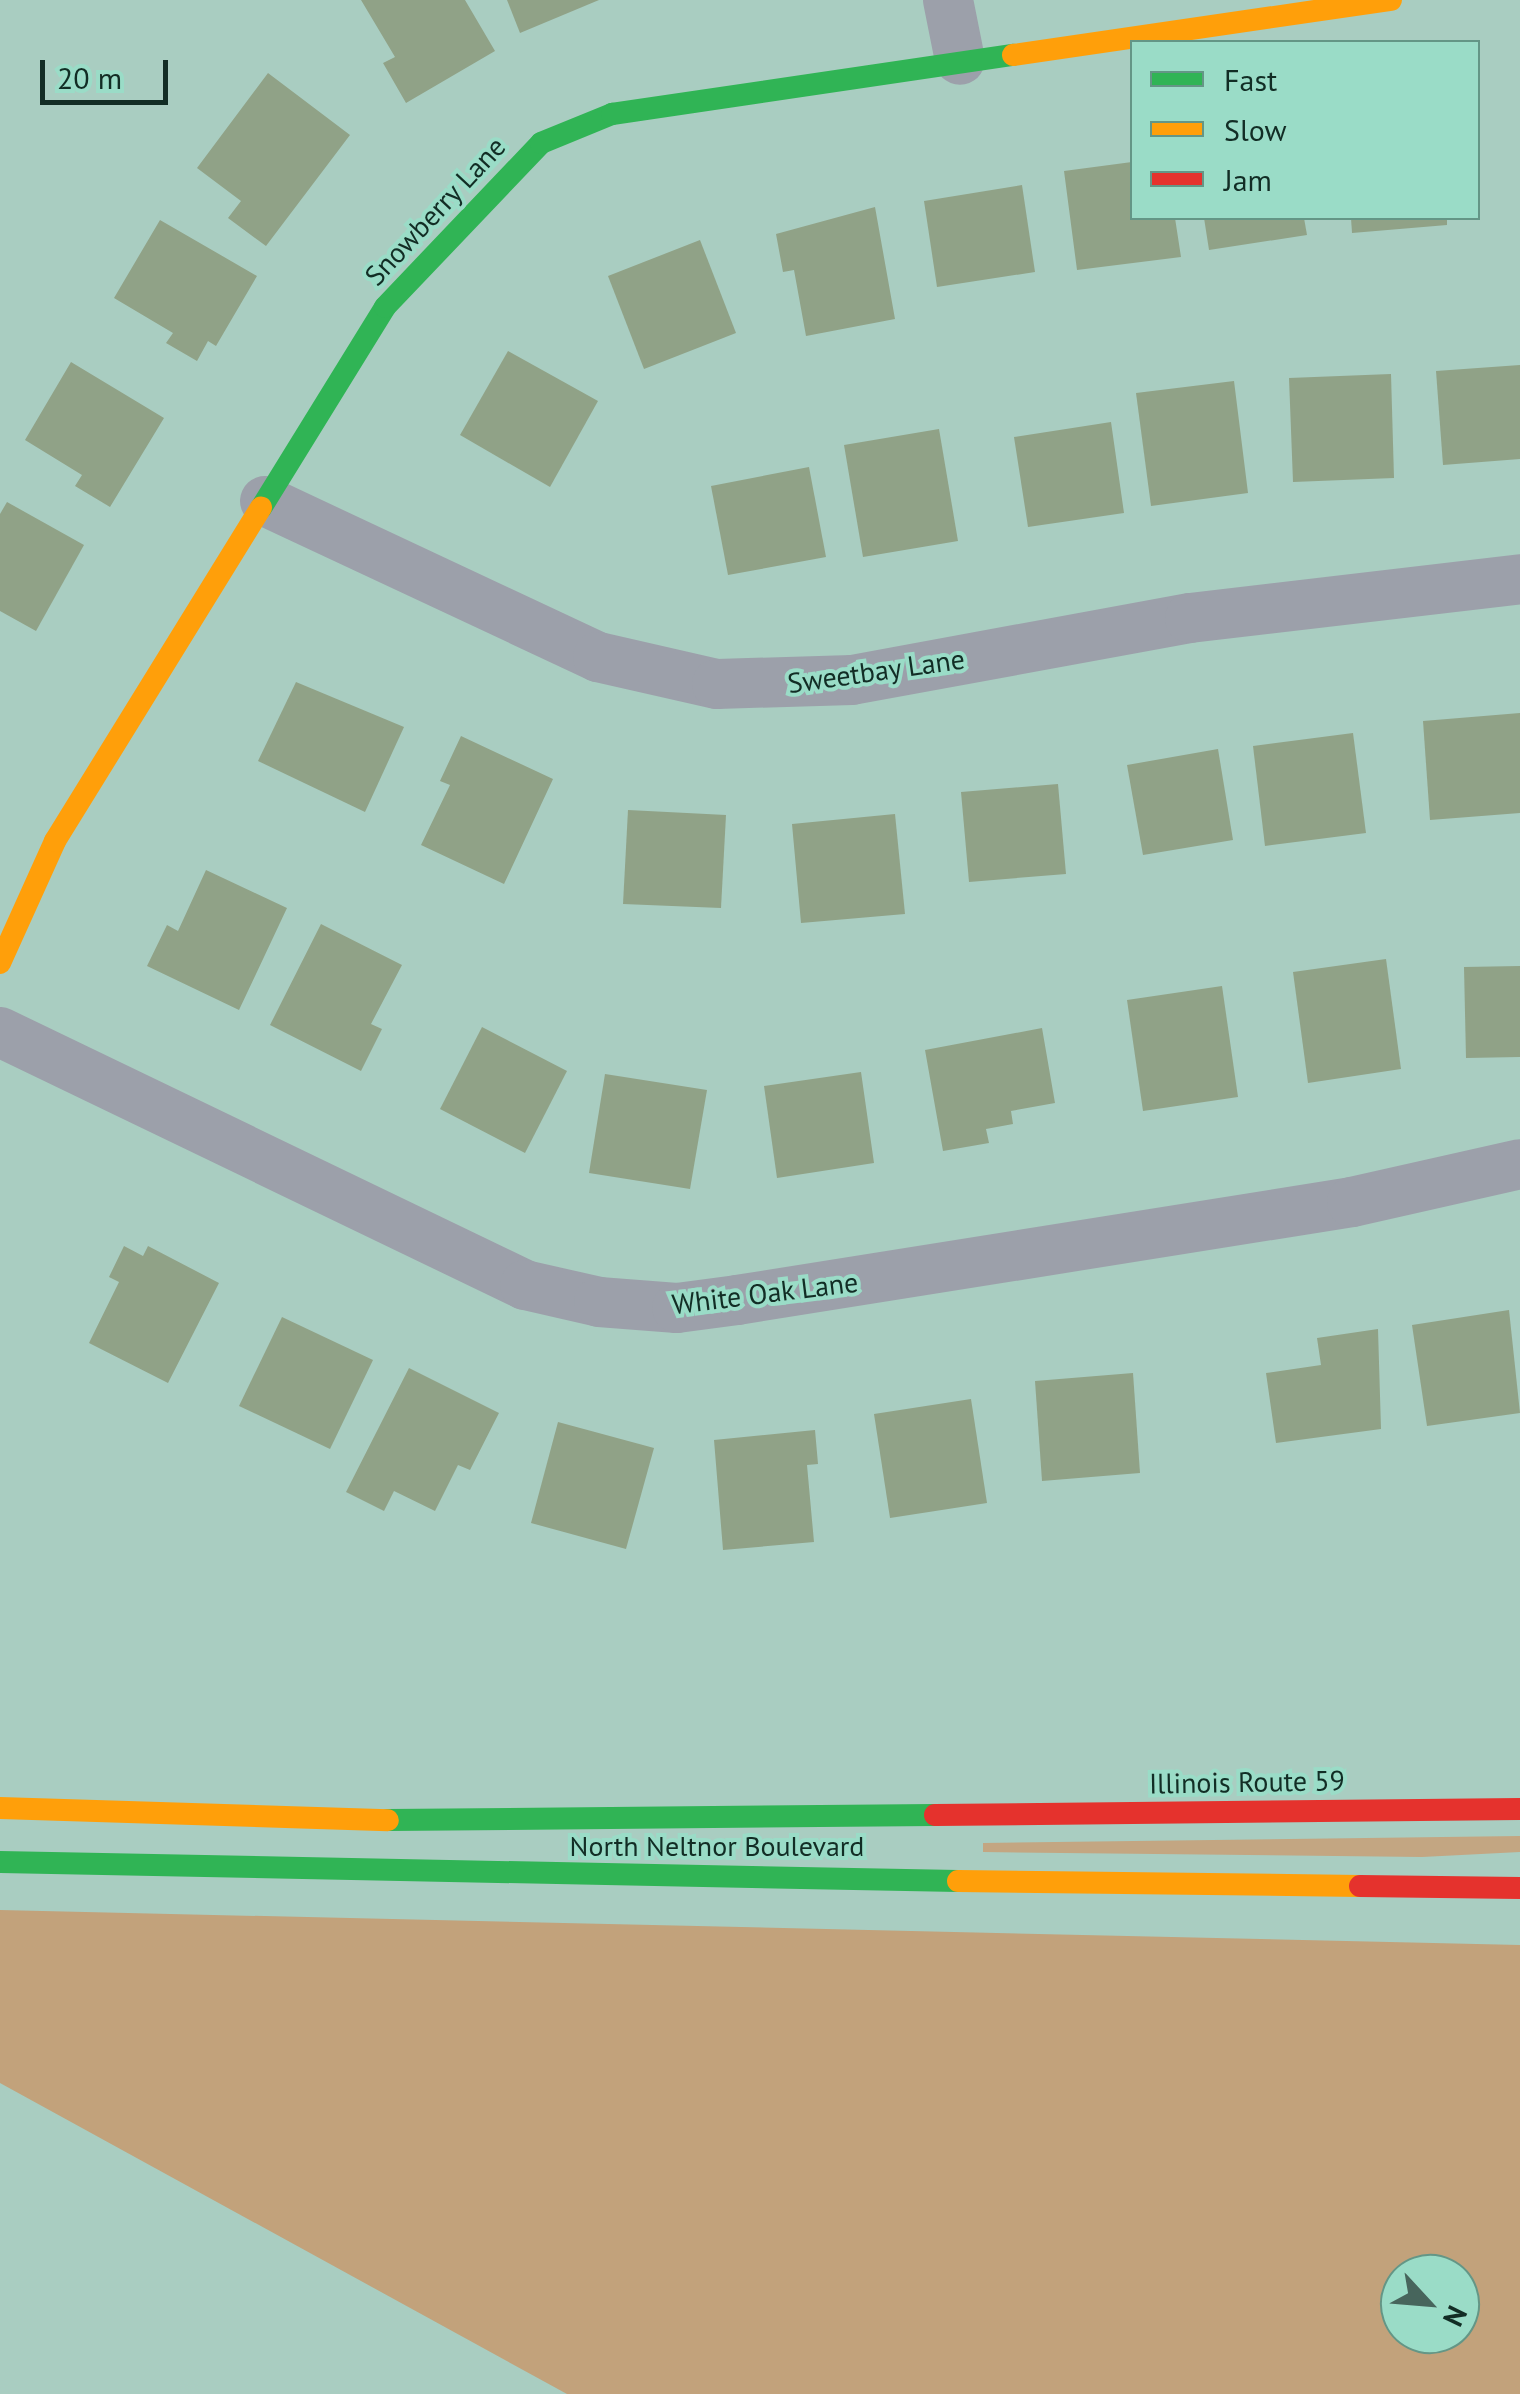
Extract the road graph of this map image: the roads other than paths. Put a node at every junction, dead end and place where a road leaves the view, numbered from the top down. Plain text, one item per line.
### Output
1 (948, 0) edge
2 (1391, 0) edge
3 (960, 60) junction
4 (265, 501) junction
5 (1520, 578) edge
6 (0, 963) edge
7 (0, 1032) edge
8 (1520, 1164) edge
9 (0, 1808) edge
10 (1520, 1810) edge
11 (974, 1814) joint
12 (0, 1862) edge
13 (1520, 1888) edge

1 - 3 street
2 - 3 main road, Snowberry Lane
3 - 4 main road, Snowberry Lane
4 - 5 street, Sweetbay Lane
4 - 6 main road, Snowberry Lane
7 - 8 street, White Oak Lane
9 - 11 main road, North Neltnor Boulevard
10 - 11 main road, Illinois Route 59
12 - 13 main road, North Neltnor Boulevard

